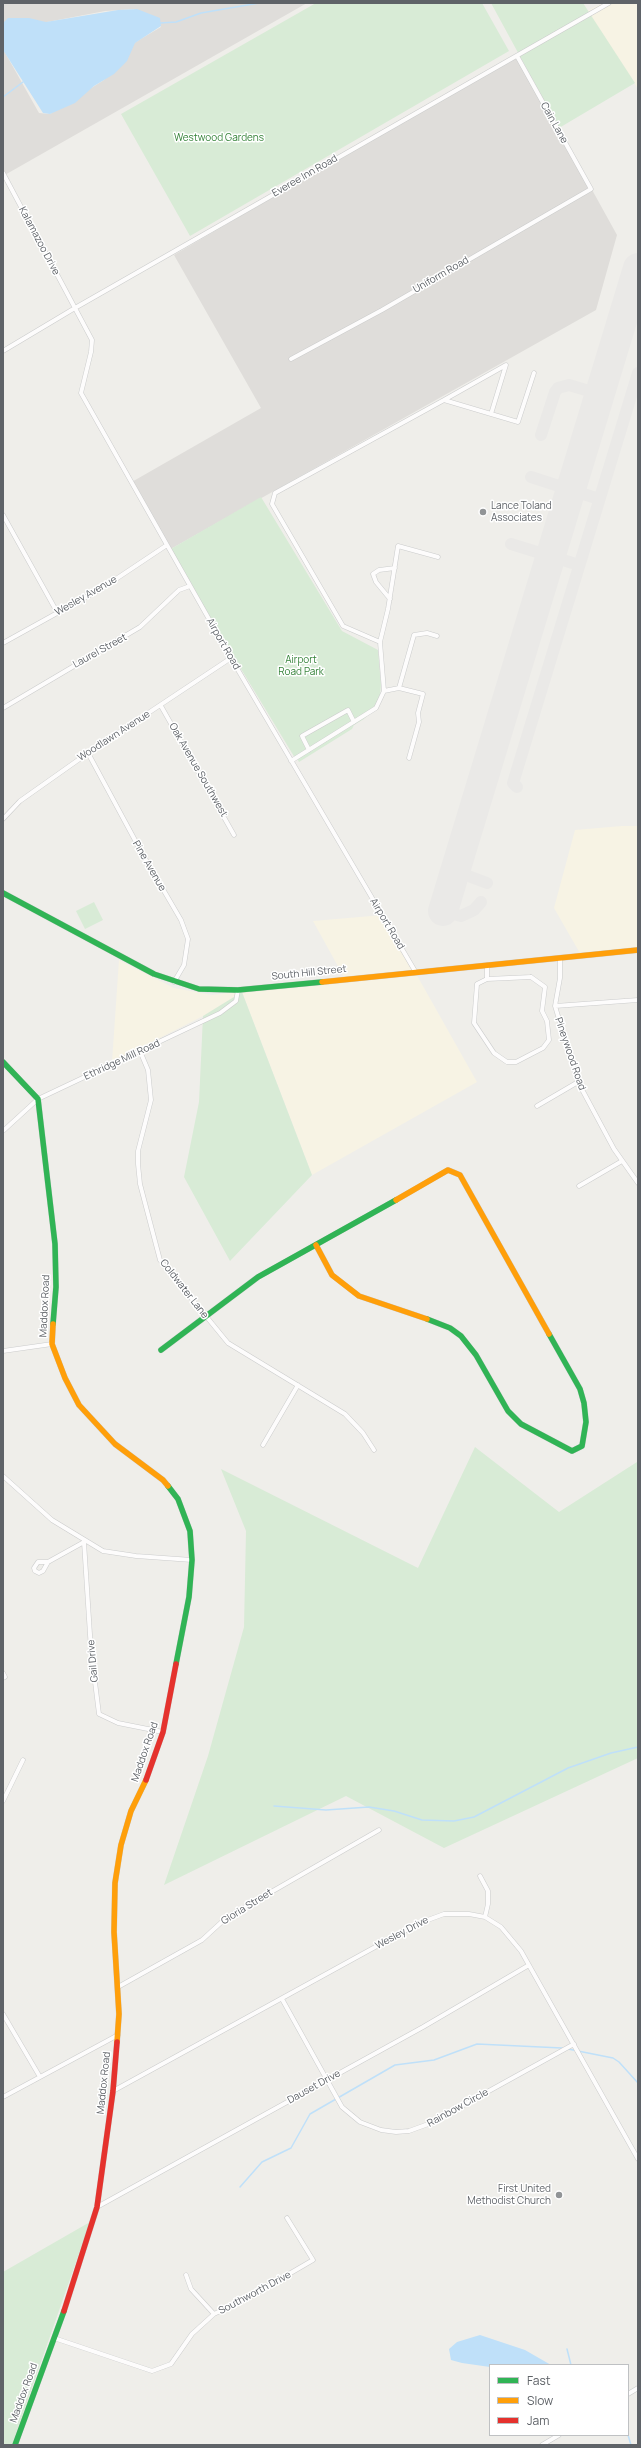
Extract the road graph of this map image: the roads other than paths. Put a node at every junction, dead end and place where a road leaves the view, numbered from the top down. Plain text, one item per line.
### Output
1 (609, 3) edge
2 (517, 56) junction
3 (3, 173) edge
4 (590, 190) joint
5 (75, 308) junction
6 (3, 351) edge
7 (291, 359) dead end
8 (534, 372) dead end
9 (444, 400) junction
10 (490, 414) junction
11 (3, 515) edge
12 (167, 545) junction
13 (438, 557) dead end
14 (395, 568) junction
15 (190, 586) junction
16 (390, 599) junction
17 (57, 612) junction
18 (437, 636) dead end
19 (380, 642) junction
20 (3, 643) edge
21 (231, 658) junction
22 (399, 688) junction
23 (384, 691) junction
24 (161, 706) junction
25 (3, 708) edge
26 (354, 722) junction
27 (309, 750) junction
28 (88, 753) junction
29 (409, 758) dead end
30 (291, 761) junction
31 (4, 817) edge
32 (234, 835) dead end
33 (3, 893) edge
34 (638, 950) edge
35 (560, 959) junction
36 (488, 965) junction
37 (415, 971) junction
38 (487, 979) junction
39 (173, 982) junction
40 (238, 990) junction
41 (637, 1000) edge
42 (638, 1005) edge
43 (555, 1006) junction
44 (140, 1051) junction
45 (3, 1062) edge
46 (578, 1082) junction
47 (38, 1099) junction
48 (537, 1106) dead end
49 (3, 1132) edge
50 (622, 1162) junction
51 (638, 1183) edge
52 (579, 1186) dead end
53 (316, 1245) junction
54 (204, 1316) junction
55 (52, 1344) junction
56 (161, 1350) dead end
57 (3, 1351) edge
58 (298, 1385) junction
59 (263, 1445) dead end
60 (374, 1450) dead end
61 (3, 1476) edge
62 (84, 1542) junction
63 (192, 1560) junction
64 (48, 1562) dead end
65 (3, 1673) edge
66 (3, 1678) edge
67 (163, 1732) junction
68 (23, 1760) dead end
69 (3, 1801) edge
70 (379, 1830) dead end
71 (480, 1876) dead end
72 (485, 1918) junction
73 (530, 1965) junction
74 (118, 1987) junction
75 (282, 1999) junction
76 (3, 2014) edge
77 (118, 2035) junction
78 (574, 2044) junction
79 (40, 2077) junction
80 (326, 2080) junction
81 (113, 2091) junction
82 (3, 2097) edge
83 (638, 2159) edge
84 (97, 2207) junction
85 (288, 2218) dead end
86 (186, 2275) dead end
87 (214, 2314) junction
88 (54, 2338) junction
89 (638, 2388) edge
90 (629, 2393) edge
91 (557, 2436) edge
92 (15, 2445) edge
93 (542, 2445) edge

1 - 2 street, Everee Inn Road
2 - 4 street, Cain Lane
2 - 5 street, Everee Inn Road
3 - 5 street, Kalamazoo Drive
4 - 7 street, Uniform Road
5 - 6 street, Everee Inn Road
5 - 12 street, Airport Road
8 - 10 street
9 - 10 street
9 - 10 street
9 - 19 street
11 - 17 street
12 - 15 street, Airport Road
12 - 17 street, Wesley Avenue
13 - 14 street
14 - 16 street
14 - 16 street
15 - 21 street, Airport Road
15 - 25 street, Laurel Street
16 - 19 street
17 - 20 street, Wesley Avenue
18 - 22 street
19 - 23 street
21 - 24 street, Woodlawn Avenue
21 - 30 street, Airport Road
22 - 23 street
22 - 29 street
23 - 26 street
24 - 28 street, Woodlawn Avenue
24 - 32 street, Oak Avenue Southwest
26 - 27 street
26 - 27 street
27 - 30 street
28 - 31 street, Woodlawn Avenue
28 - 39 street, Pine Avenue
30 - 37 street, Airport Road
33 - 39 street, South Hill Street
34 - 35 street, South Hill Street
35 - 36 street, South Hill Street
35 - 43 street, Pineywood Road
36 - 37 street, South Hill Street
36 - 38 street
37 - 40 street, South Hill Street
38 - 38 street
39 - 40 street, South Hill Street
40 - 44 street, Ethridge Mill Road
41 - 42 street
41 - 43 street
43 - 46 street, Pineywood Road
44 - 47 street, Ethridge Mill Road
44 - 54 street, Coldwater Lane
45 - 47 street
46 - 48 street
46 - 50 street, Pineywood Road
47 - 49 street, Ethridge Mill Road
47 - 55 street, Maddox Road
50 - 51 street, Pineywood Road
50 - 52 street
53 - 53 street
53 - 54 street
54 - 56 street
54 - 58 street, Coldwater Lane
55 - 57 street
55 - 63 street, Maddox Road
58 - 59 street
58 - 60 street, Coldwater Lane
61 - 62 street
62 - 63 street
62 - 64 street
62 - 67 street, Gail Drive
63 - 67 street, Maddox Road
65 - 66 street
67 - 74 street, Maddox Road
68 - 69 street
70 - 74 street, Gloria Street
71 - 72 street
72 - 73 street, Wesley Drive
72 - 75 street, Wesley Drive
73 - 78 street, Wesley Drive
73 - 80 street, Dauset Drive
74 - 77 street, Maddox Road
75 - 80 street, Rainbow Circle
75 - 81 street, Wesley Drive
76 - 79 street
77 - 79 street
77 - 81 street, Maddox Road
78 - 80 street, Rainbow Circle
78 - 83 street, Wesley Drive
79 - 82 street
80 - 84 street, Dauset Drive
81 - 84 street, Maddox Road
84 - 88 street, Maddox Road
85 - 87 street, Southworth Drive
86 - 87 street
87 - 88 street, Southworth Drive
88 - 92 street, Maddox Road
89 - 90 street
91 - 93 street

